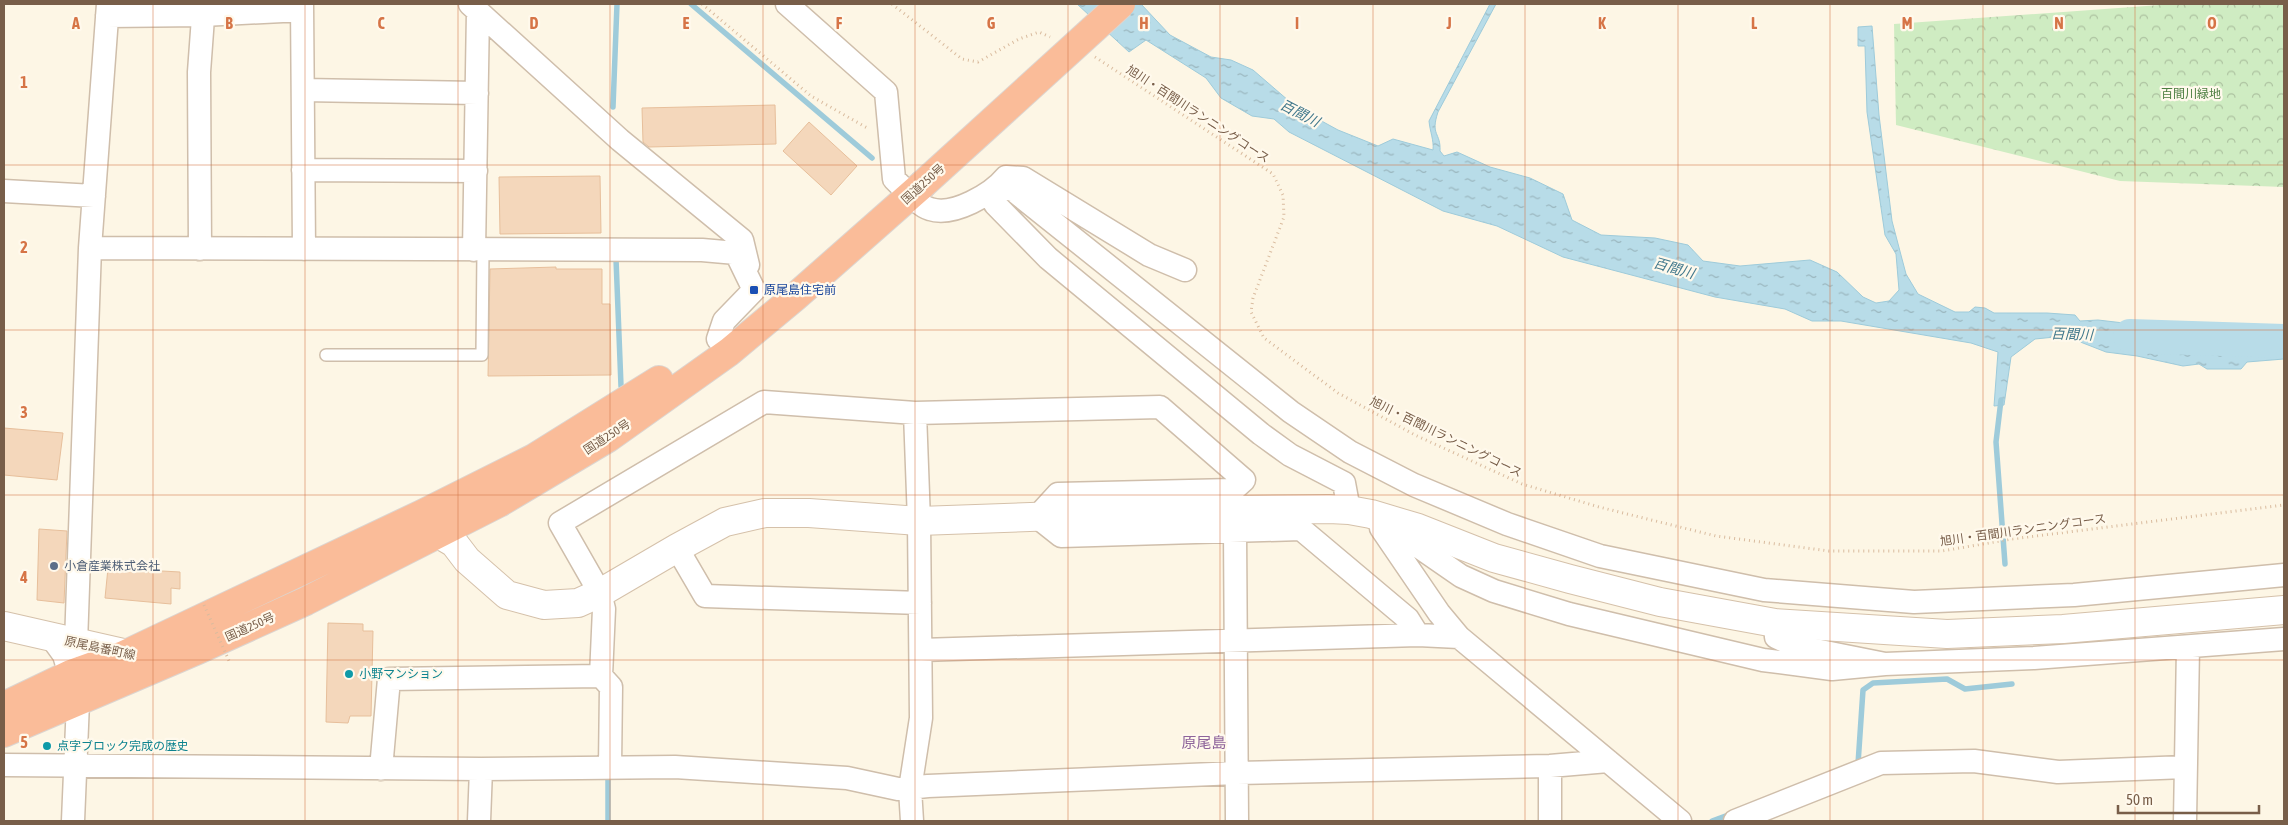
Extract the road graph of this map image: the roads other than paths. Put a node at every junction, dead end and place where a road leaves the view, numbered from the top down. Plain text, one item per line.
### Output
1 (787, 4) edge
2 (1103, 4) edge
3 (1121, 4) edge
4 (302, 7) edge
5 (474, 8) edge
6 (203, 9) edge
7 (108, 10) edge
8 (303, 90) junction
9 (477, 93) junction
10 (303, 170) junction
11 (476, 171) junction
12 (912, 186) junction
13 (997, 187) junction
14 (4, 191) edge
15 (94, 196) junction
16 (90, 248) junction
17 (200, 248) junction
18 (304, 250) junction
19 (479, 250) junction
20 (1185, 270) dead end
21 (754, 290) junction
22 (718, 339) junction
23 (326, 355) dead end
24 (915, 413) junction
25 (1360, 512) junction
26 (1037, 516) junction
27 (919, 521) junction
28 (1235, 531) junction
29 (437, 534) junction
30 (677, 548) junction
31 (2284, 575) edge
32 (600, 593) junction
33 (920, 603) junction
34 (2284, 610) edge
35 (1775, 623) junction
36 (4, 626) edge
37 (1418, 636) junction
38 (1459, 637) junction
39 (2284, 639) edge
40 (64, 640) junction
41 (1236, 642) junction
42 (198, 650) junction
43 (921, 650) junction
44 (2188, 653) junction
45 (124, 655) junction
46 (1885, 664) junction
47 (71, 674) junction
48 (601, 676) junction
49 (78, 702) junction
50 (4, 706) edge
51 (4, 733) edge
52 (1608, 761) junction
53 (4, 765) edge
54 (74, 766) junction
55 (1550, 766) junction
56 (610, 767) junction
57 (2185, 767) junction
58 (381, 769) junction
59 (481, 769) junction
60 (1237, 773) junction
61 (910, 789) junction
62 (73, 821) edge
63 (479, 821) edge
64 (912, 821) edge
65 (1237, 821) edge
66 (1550, 821) edge
67 (1680, 821) edge
68 (1735, 821) edge
69 (2185, 821) edge

1 - 12 street
2 - 12 highway, 国道250号
3 - 12 highway, 国道250号, bridge
4 - 6 street
4 - 8 street
5 - 9 street
5 - 21 street
6 - 7 street
6 - 17 street
7 - 15 street
8 - 9 street
8 - 10 street
9 - 11 street
10 - 11 street
10 - 18 street
11 - 19 street
12 - 13 street
12 - 22 highway, 国道250号
12 - 29 highway, 国道250号
13 - 20 street
13 - 25 street
13 - 31 street
14 - 15 street
15 - 16 street
16 - 17 street
16 - 40 street
17 - 18 street
18 - 19 street
19 - 21 street
19 - 23 lane
21 - 22 street
22 - 45 highway, 国道250号
24 - 26 street
24 - 27 street
24 - 32 street
25 - 26 street
25 - 35 street
25 - 38 street
25 - 46 street
26 - 27 street
26 - 28 street
27 - 30 street
27 - 33 street
28 - 37 street
28 - 41 street
29 - 32 street
29 - 42 highway, 国道250号
30 - 32 street
30 - 33 street
32 - 48 street
33 - 43 street
34 - 35 street
35 - 46 street
36 - 40 street, 原尾島番町線
37 - 38 street
37 - 41 street
38 - 52 street
39 - 44 street
40 - 45 street, 原尾島番町線
40 - 47 street
41 - 43 street
41 - 60 street
42 - 45 street, 原尾島番町線
42 - 49 highway, 国道250号
43 - 61 street
44 - 46 street
44 - 57 street
45 - 47 highway, 国道250号
47 - 49 street
47 - 50 highway, 国道250号
48 - 56 street
48 - 58 street
49 - 51 highway, 国道250号
49 - 54 street
52 - 55 street
52 - 67 street
53 - 54 street
54 - 58 street
54 - 62 street
55 - 60 street
55 - 66 street
56 - 59 street
56 - 61 street
57 - 68 street
57 - 69 street
58 - 59 street
59 - 63 street
60 - 61 street
60 - 65 street
61 - 64 street

